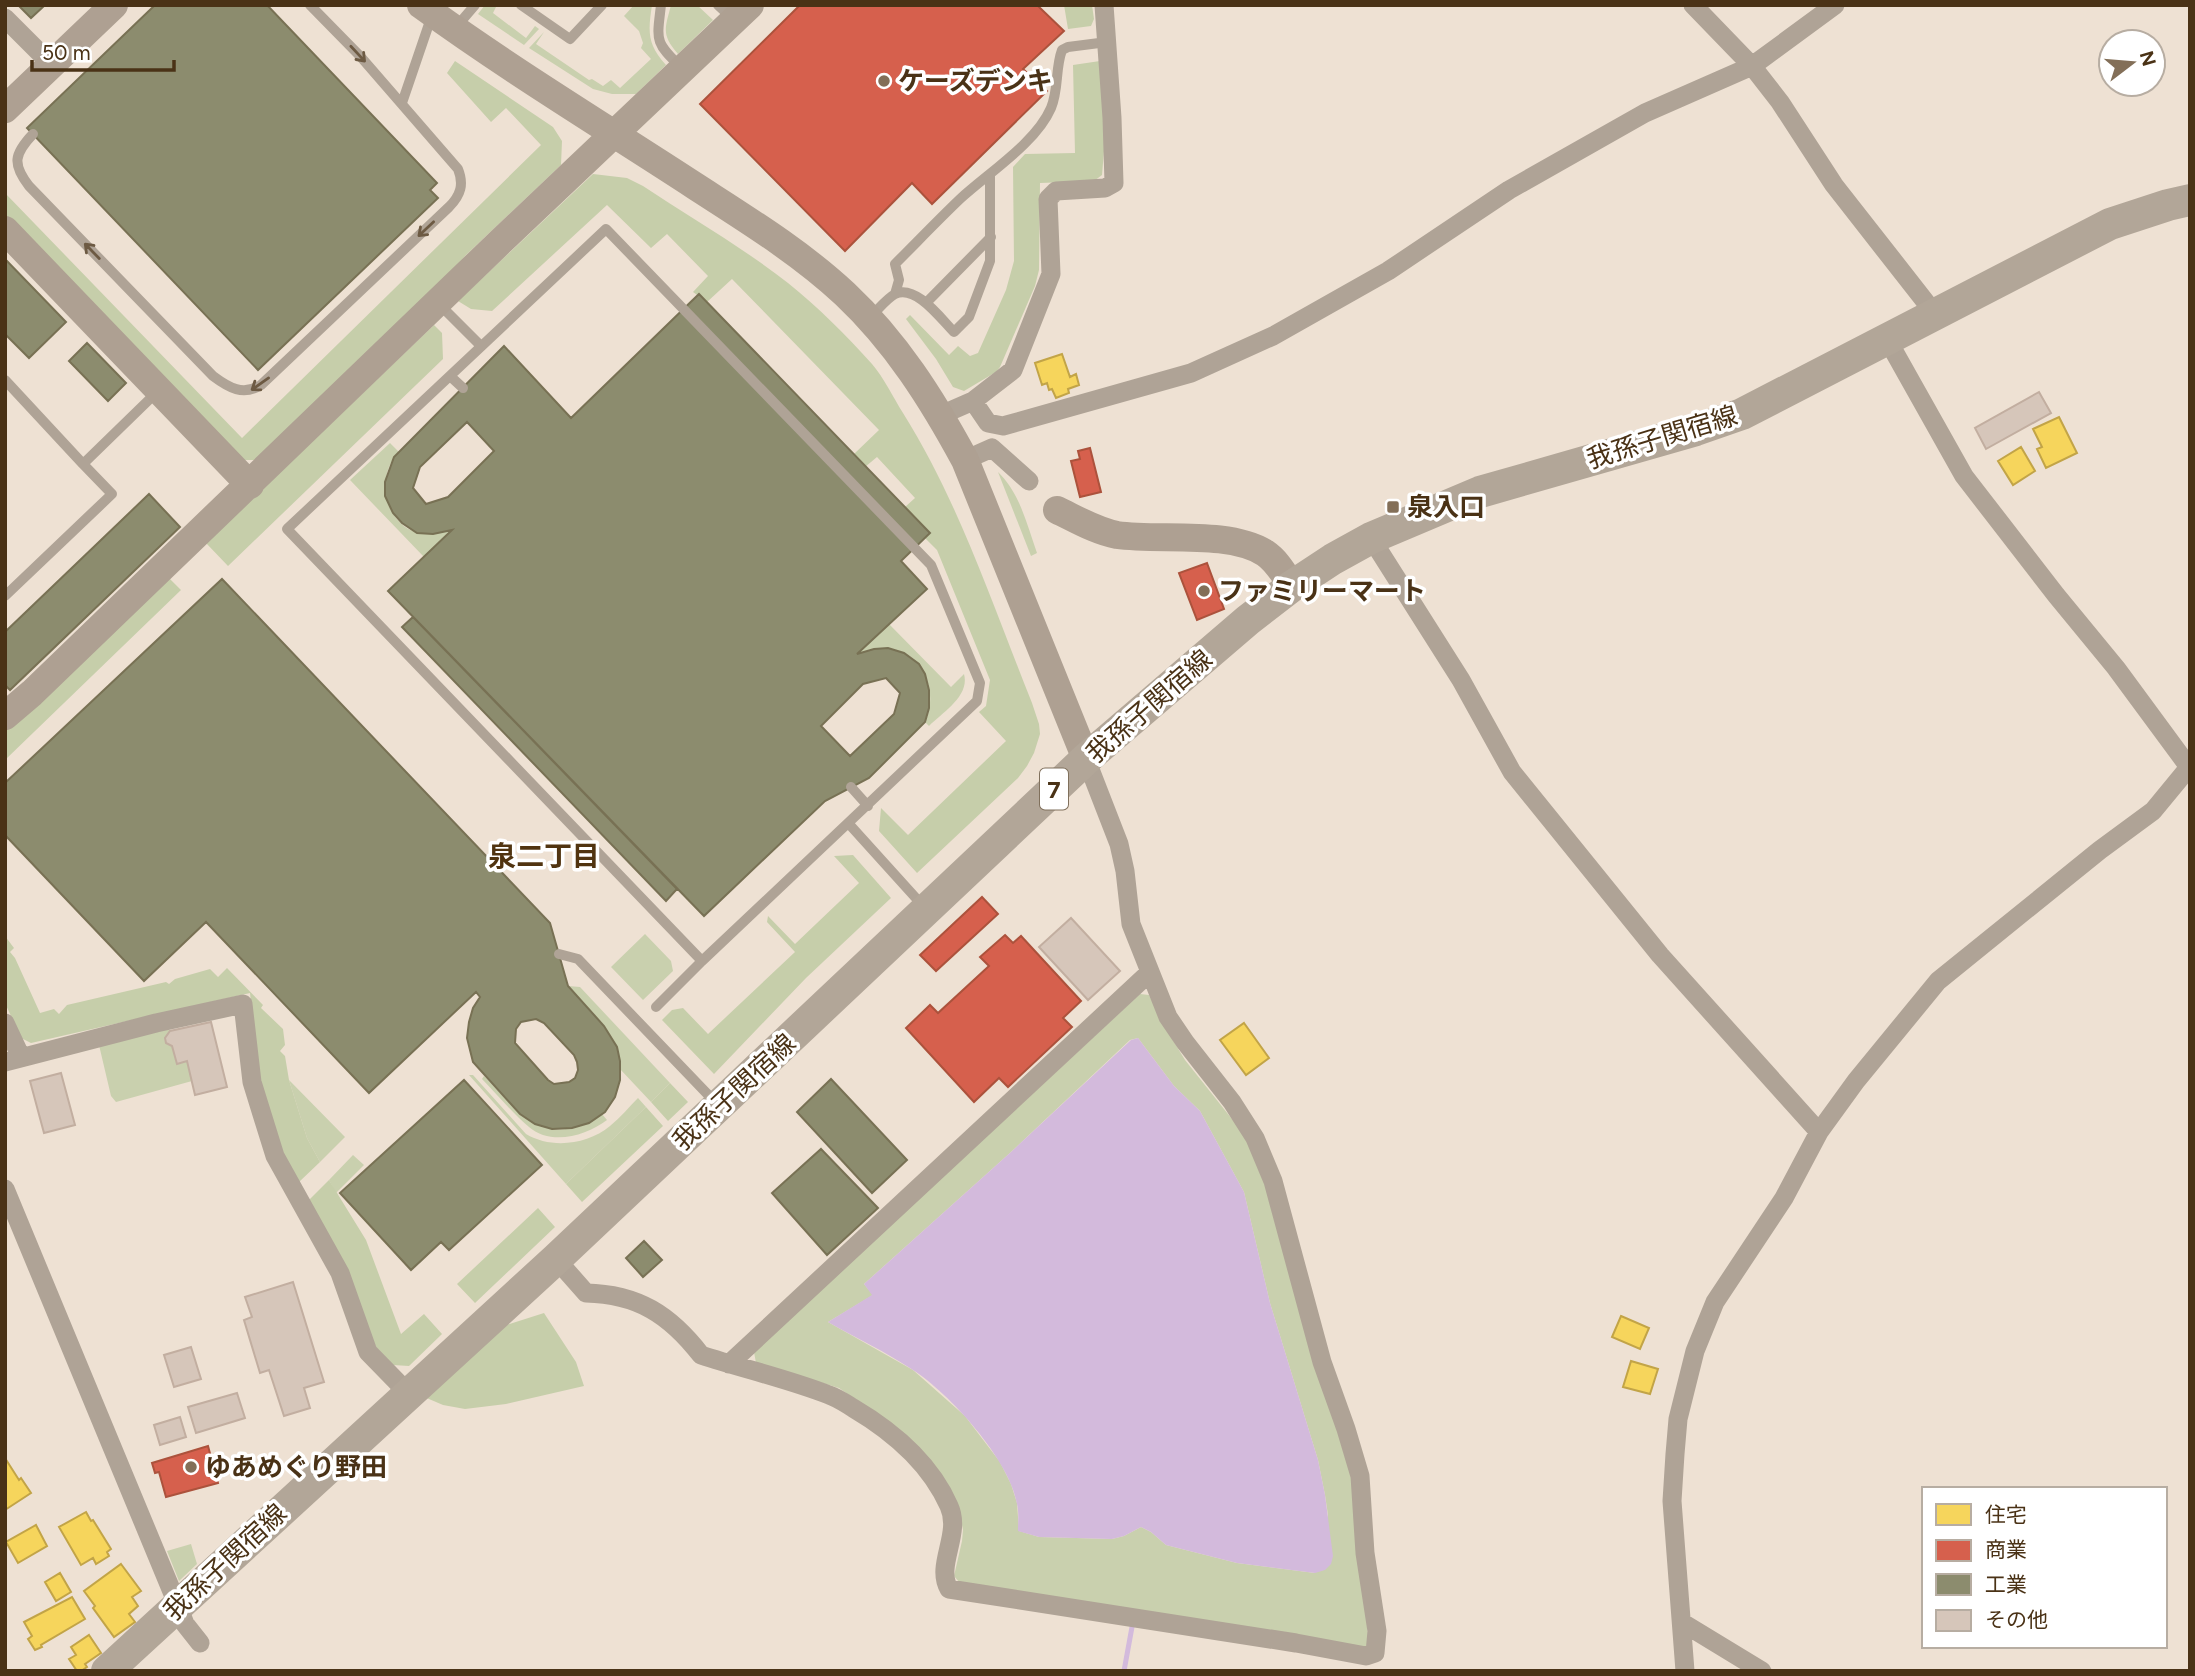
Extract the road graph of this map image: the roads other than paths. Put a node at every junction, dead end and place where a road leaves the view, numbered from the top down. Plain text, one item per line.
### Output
1 (114, 5) edge
2 (310, 5) edge
3 (475, 5) edge
4 (522, 5) edge
5 (602, 5) edge
6 (661, 5) edge
7 (1104, 5) edge
8 (1693, 5) edge
9 (1835, 5) edge
10 (734, 10) edge
11 (436, 16) edge
12 (5, 18) edge
13 (1108, 42) junction
14 (52, 65) junction
15 (1752, 66) junction
16 (684, 70) junction
17 (402, 103) junction
18 (5, 109) edge
19 (33, 134) dead end
20 (617, 134) junction
21 (990, 175) junction
22 (967, 194) junction
23 (2190, 200) edge
24 (990, 205) junction
25 (5, 230) edge
26 (990, 237) junction
27 (895, 294) junction
28 (438, 303) junction
29 (926, 303) junction
30 (1935, 314) junction
31 (869, 319) junction
32 (1887, 339) junction
33 (481, 346) junction
34 (450, 376) junction
35 (5, 380) edge
36 (463, 388) dead end
37 (159, 391) junction
38 (973, 401) junction
39 (941, 415) junction
40 (965, 460) junction
41 (83, 464) junction
42 (1029, 481) dead end
43 (250, 485) junction
44 (1057, 510) dead end
45 (1371, 538) junction
46 (1292, 586) junction
47 (5, 596) edge
48 (5, 716) edge
49 (1086, 759) junction
50 (2189, 766) edge
51 (851, 787) dead end
52 (868, 806) junction
53 (849, 824) junction
54 (927, 910) junction
55 (559, 954) dead end
56 (702, 961) junction
57 (1149, 973) junction
58 (656, 1007) dead end
59 (5, 1023) edge
60 (13, 1059) edge
61 (719, 1106) junction
62 (1819, 1132) junction
63 (5, 1189) edge
64 (556, 1259) junction
65 (729, 1364) junction
66 (408, 1393) junction
67 (178, 1606) junction
68 (1683, 1623) junction
69 (200, 1643) dead end
70 (107, 1671) edge
71 (1685, 1671) edge
72 (1762, 1671) edge

1 - 14 street
2 -> 17 lane
3 - 11 lane
4 - 5 lane
6 - 16 lane
7 - 13 street
8 - 15 street
9 - 15 street
10 - 16 street
11 - 17 lane
11 - 20 street
12 - 14 street
13 - 21 lane
13 - 38 street
14 - 18 street
15 - 30 street
15 - 38 street
16 - 20 street
17 -> 19 lane
20 - 28 street
20 - 31 street
21 - 22 lane
21 - 24 lane
22 - 24 lane
22 - 27 lane
23 - 30 main road, 我孫子関宿線 / 7
24 - 26 lane
25 - 37 street
26 - 29 lane
26 - 29 lane
27 - 29 lane
27 - 31 lane
28 - 33 lane
28 - 43 street
30 - 32 main road, 我孫子関宿線 / 7
31 - 39 street
32 - 45 main road, 我孫子関宿線 / 7
32 - 50 street
33 - 34 lane
33 - 52 lane
34 - 36 lane
34 - 56 lane
35 - 41 lane
37 - 41 lane
37 - 43 street
38 - 39 street
39 - 40 street
40 - 42 street
40 - 49 street
41 - 47 lane
43 - 48 street
44 - 46 street
45 - 46 main road, 我孫子関宿線 / 7
45 - 62 street
46 - 49 main road, 我孫子関宿線 / 7
49 - 54 main road, 我孫子関宿線 / 7
49 - 57 street
50 - 62 street
51 - 52 lane
52 - 53 lane
53 - 54 lane
53 - 56 lane
54 - 61 main road, 我孫子関宿線 / 7
55 - 61 lane
56 - 58 lane
57 - 65 street
57 - 65 street
59 - 60 street
60 - 66 street
61 - 64 main road, 我孫子関宿線 / 7
62 - 68 street
63 - 67 street
64 - 65 street
64 - 66 main road, 我孫子関宿線 / 7
66 - 67 main road, 我孫子関宿線 / 7
67 - 69 street
67 - 70 main road, 我孫子関宿線 / 7
68 - 71 street
68 - 72 street

